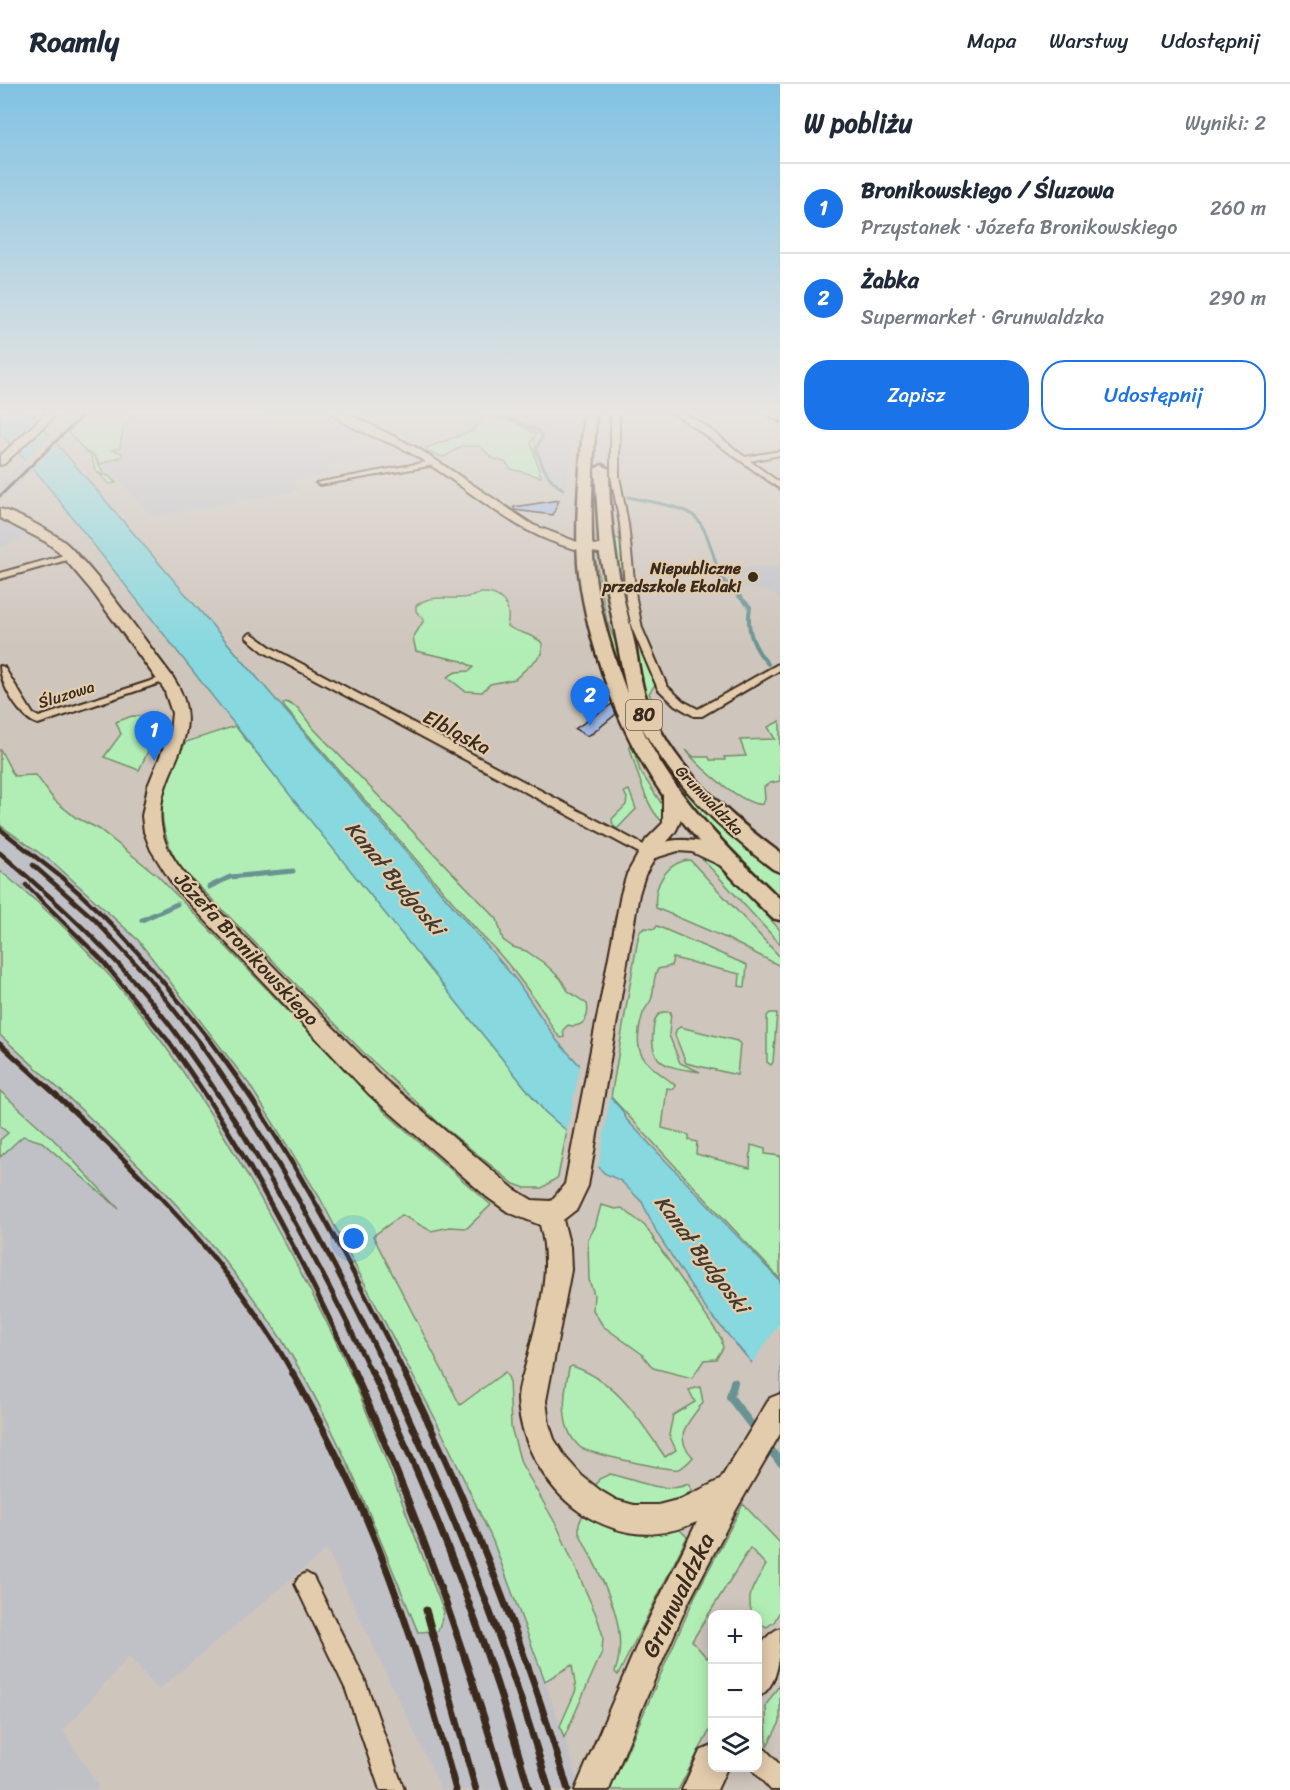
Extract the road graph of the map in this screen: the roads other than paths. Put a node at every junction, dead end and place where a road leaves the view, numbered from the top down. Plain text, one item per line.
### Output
1 (470, 490) edge
2 (587, 490) edge
3 (602, 490) edge
4 (618, 490) edge
5 (0, 513) edge
6 (585, 549) junction
7 (607, 550) junction
8 (71, 556) junction
9 (0, 576) edge
10 (251, 636) dead end
11 (780, 666) edge
12 (0, 669) edge
13 (167, 679) junction
14 (672, 796) junction
15 (649, 853) junction
16 (730, 863) junction
17 (780, 864) edge
18 (780, 912) edge
19 (549, 1214) junction
20 (780, 1408) edge
21 (729, 1491) junction
22 (306, 1584) dead end
23 (780, 1644) edge
24 (762, 1674) edge
25 (762, 1763) edge
26 (708, 1771) edge
27 (780, 1783) edge
28 (392, 1790) edge
29 (592, 1790) edge
30 (699, 1790) edge

1 - 6 street
2 - 6 main road, Grunwaldzka / 80
3 - 7 main road, Grunwaldzka / 80
4 - 11 street
5 - 8 street, Józefa Bronikowskiego
6 - 7 street
6 - 14 main road, Grunwaldzka / 80
7 - 17 main road, Grunwaldzka / 80
8 - 9 street
8 - 13 street, Józefa Bronikowskiego
10 - 15 street, Elbląska
12 - 13 street, Śluzowa
13 - 19 street, Józefa Bronikowskiego
14 - 15 street, Grunwaldzka
14 - 16 main road, Grunwaldzka / 80
15 - 16 street, Grunwaldzka
15 - 19 street, Grunwaldzka
16 - 18 main road, Grunwaldzka / 80
19 - 21 street
20 - 21 street, Grunwaldzka
21 - 29 street, Grunwaldzka
22 - 28 street
23 - 24 street
25 - 27 street
26 - 30 street

